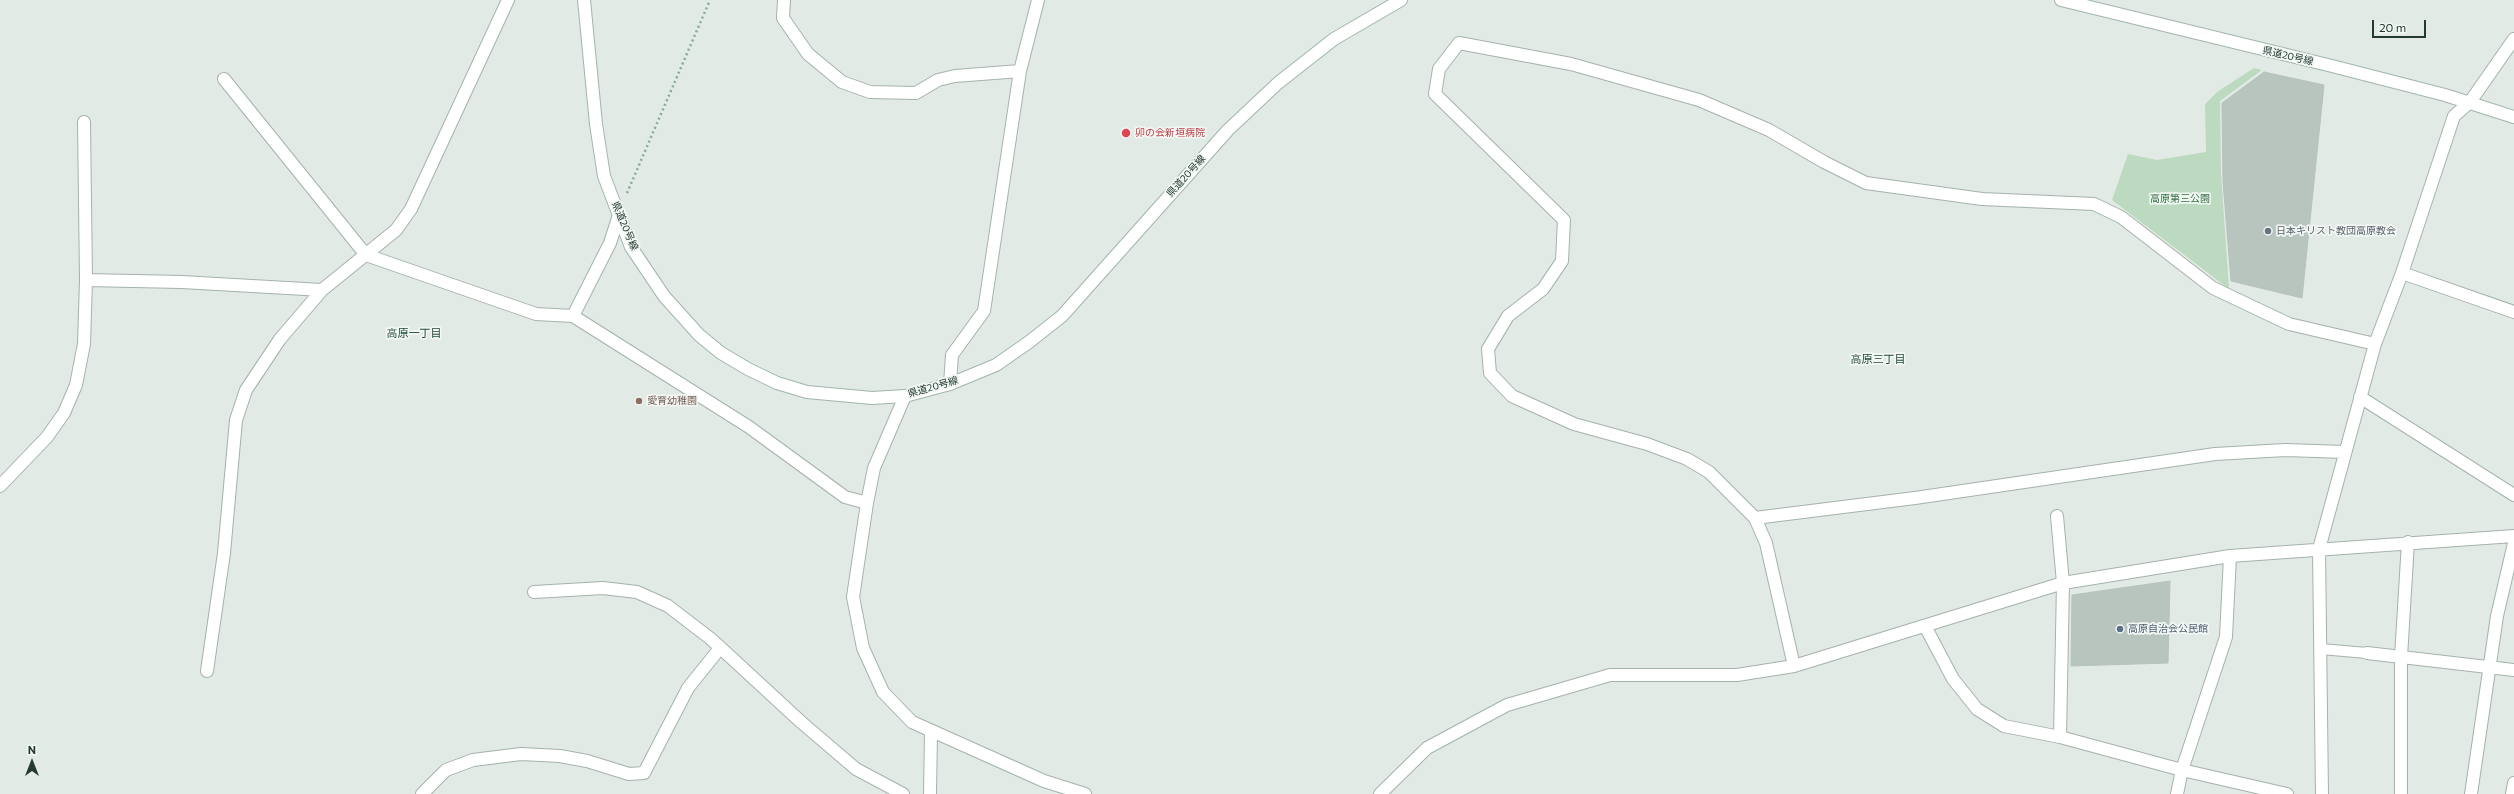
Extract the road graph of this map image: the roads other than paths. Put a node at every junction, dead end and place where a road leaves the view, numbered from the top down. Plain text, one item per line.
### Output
1 (508, 0) edge
2 (584, 0) edge
3 (784, 0) edge
4 (1038, 0) edge
5 (1401, 0) edge
6 (2061, 0) edge
7 (2514, 39) edge
8 (1020, 71) junction
9 (224, 79) dead end
10 (2470, 102) junction
11 (2514, 117) edge
12 (84, 122) dead end
13 (619, 215) junction
14 (366, 255) junction
15 (2402, 273) junction
16 (86, 280) junction
17 (322, 290) junction
18 (2514, 312) edge
19 (573, 316) junction
20 (2375, 344) junction
21 (950, 384) junction
22 (905, 396) junction
23 (2360, 397) junction
24 (2345, 452) junction
25 (0, 486) edge
26 (2514, 495) edge
27 (867, 503) junction
28 (2056, 516) dead end
29 (1754, 518) junction
30 (2514, 536) edge
31 (2408, 542) junction
32 (2514, 543) edge
33 (2319, 549) junction
34 (2230, 556) junction
35 (2063, 583) junction
36 (534, 592) dead end
37 (1925, 626) junction
38 (720, 648) junction
39 (2321, 649) junction
40 (2367, 653) joint
41 (2401, 657) junction
42 (1794, 666) junction
43 (2489, 666) junction
44 (2514, 670) edge
45 (207, 671) dead end
46 (931, 732) junction
47 (2060, 736) junction
48 (2182, 770) junction
49 (2514, 783) edge
50 (422, 794) edge
51 (903, 794) edge
52 (930, 794) edge
53 (1085, 794) edge
54 (1380, 794) edge
55 (2177, 794) edge
56 (2287, 794) edge
57 (2322, 794) edge
58 (2401, 794) edge
59 (2471, 794) edge
60 (2512, 794) edge

1 - 14 street
2 - 13 street, 県道20号線
3 - 8 street
4 - 8 street
5 - 21 street, 県道20号線
6 - 10 street, 県道20号線
7 - 10 street
8 - 21 street
9 - 14 street
10 - 11 street, 県道20号線
10 - 15 street
12 - 16 street
13 - 19 street
13 - 22 street, 県道20号線
14 - 17 street
14 - 19 street
15 - 18 street
15 - 20 street
16 - 17 street
16 - 25 street
17 - 45 street
19 - 27 street
20 - 23 street
20 - 29 street
21 - 22 street, 県道20号線
22 - 27 street
23 - 24 street
23 - 26 street
24 - 29 street
24 - 33 street
27 - 46 street
28 - 35 street
29 - 42 street
30 - 31 street
31 - 33 street
31 - 41 street
32 - 43 street
33 - 34 street
33 - 39 street
34 - 35 street
34 - 48 street
35 - 37 street
35 - 47 street
36 - 38 street
37 - 42 street
37 - 47 street
38 - 50 street
38 - 51 street
39 - 40 lane
39 - 57 street
40 - 41 street
41 - 43 street
41 - 58 street
42 - 54 street
43 - 44 street
43 - 59 street
46 - 52 street
46 - 53 street
47 - 48 street
48 - 55 street
48 - 56 street
49 - 60 street

